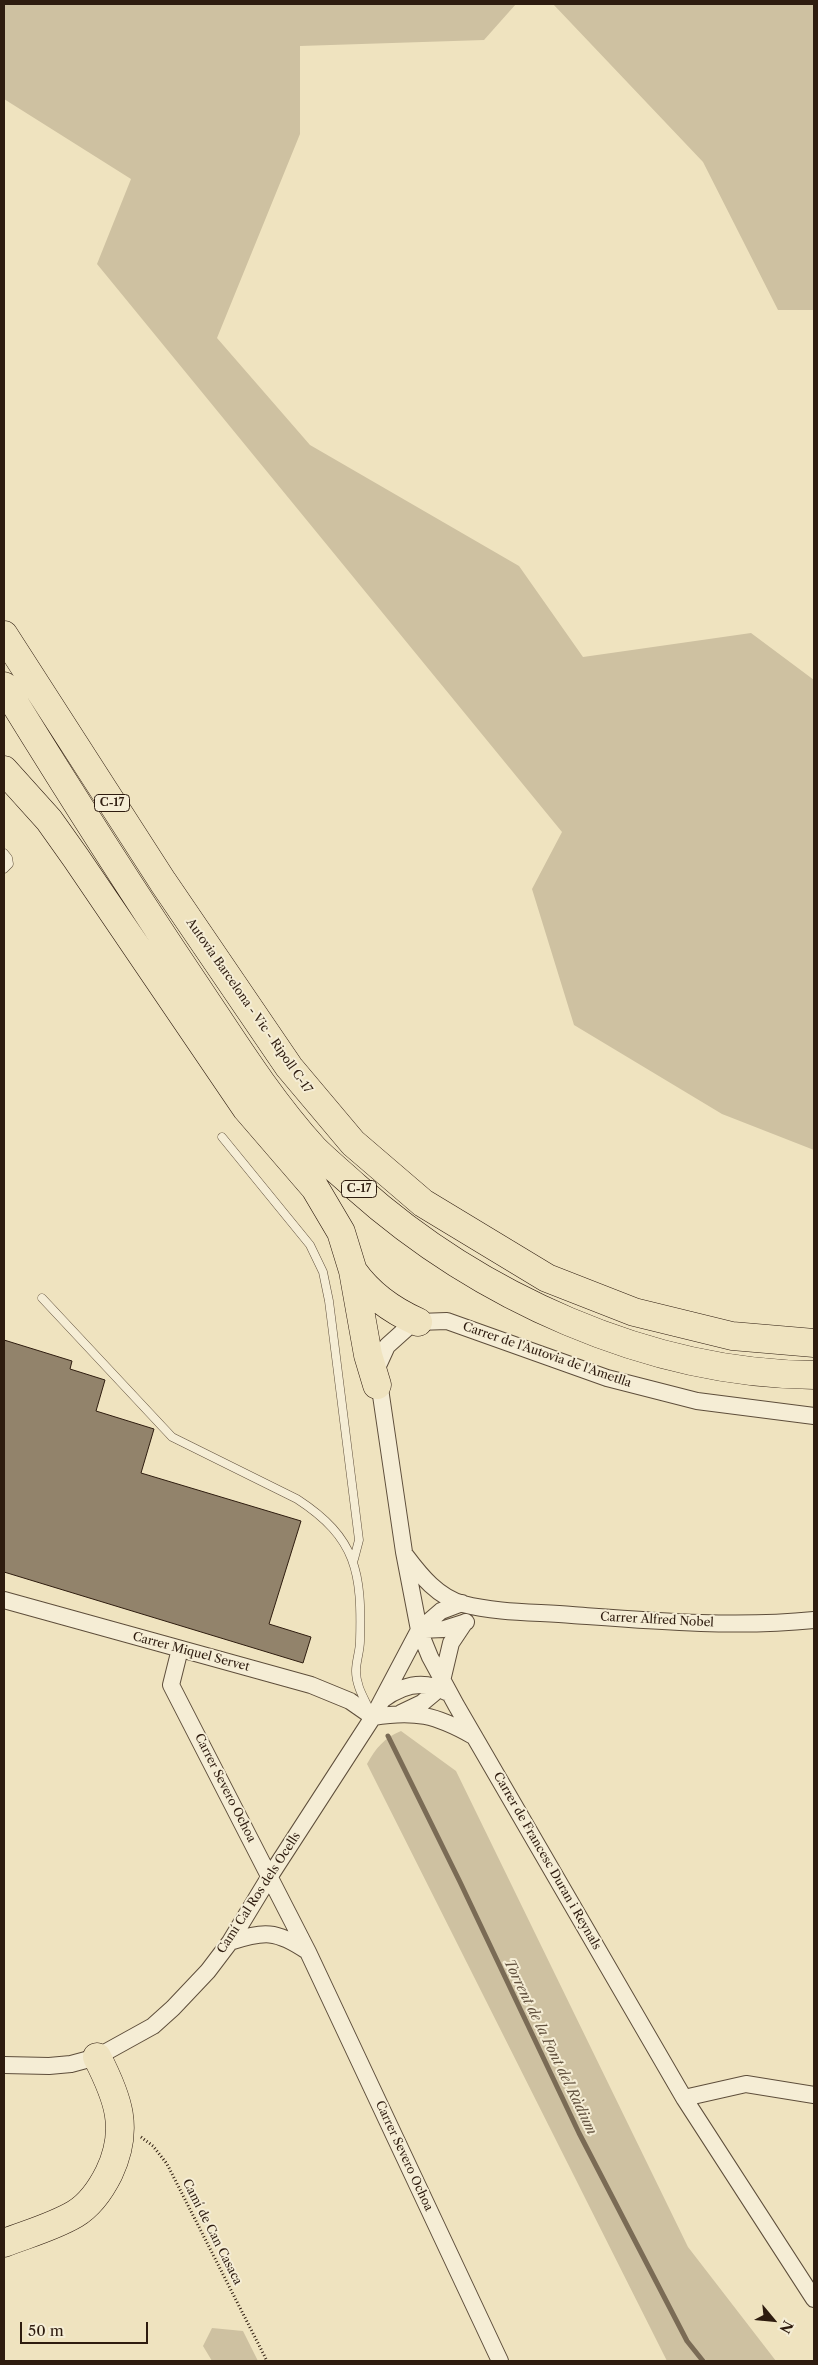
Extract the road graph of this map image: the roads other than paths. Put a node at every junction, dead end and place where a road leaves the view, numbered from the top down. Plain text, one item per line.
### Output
1 (4, 628) edge
2 (11, 646) edge
3 (4, 686) edge
4 (4, 718) edge
5 (4, 770) edge
6 (65, 784) junction
7 (4, 853) edge
8 (4, 869) edge
9 (222, 1137) dead end
10 (353, 1271) junction
11 (42, 1298) dead end
12 (418, 1322) junction
13 (814, 1343) edge
14 (814, 1375) edge
15 (377, 1385) junction
16 (814, 1416) edge
17 (404, 1552) junction
18 (354, 1559) junction
19 (4, 1600) edge
20 (462, 1603) junction
21 (500, 1610) junction
22 (814, 1620) edge
23 (465, 1622) junction
24 (420, 1630) junction
25 (180, 1649) junction
26 (443, 1687) junction
27 (382, 1700) junction
28 (402, 1712) junction
29 (373, 1717) junction
30 (475, 1736) junction
31 (270, 1876) junction
32 (230, 1942) junction
33 (308, 1952) junction
34 (97, 2057) junction
35 (4, 2065) edge
36 (814, 2095) edge
37 (684, 2098) junction
38 (4, 2244) edge
39 (814, 2299) edge
40 (500, 2361) edge

1 - 2 highway, Autovia Barcelona - Vic - Ripoll C-17
2 - 13 highway, Autovia Barcelona - Vic - Ripoll C-17 / C-17
3 - 6 highway, C-17
4 - 6 highway
5 - 10 highway
6 - 14 highway, C-17
7 - 8 lane
9 - 18 lane
10 - 12 highway
10 - 15 highway
11 - 18 lane
12 - 15 street
12 - 16 street, Carrer de l'Autovia de l'Ametlla
15 - 17 street, Carrer de Francesc Duran i Reynals
17 - 20 street, Carrer Alfred Nobel
17 - 24 street, Carrer de Francesc Duran i Reynals
18 - 29 lane
19 - 25 street, Carrer Miquel Servet
20 - 21 street, Carrer Alfred Nobel
20 - 24 street
21 - 22 street, Carrer Alfred Nobel
21 - 23 street, Carrer Alfred Nobel
23 - 24 street, Carrer Alfred Nobel
23 - 26 street
24 - 26 street, Carrer de Francesc Duran i Reynals
24 - 27 street, Camí Cal Ros dels Ocells
25 - 29 street, Carrer Miquel Servet
25 - 31 street, Carrer Severo Ochoa
26 - 27 street
26 - 28 street
26 - 30 street, Carrer de Francesc Duran i Reynals
27 - 29 street, Camí Cal Ros dels Ocells
28 - 29 street
28 - 30 street
29 - 31 street, Camí Cal Ros dels Ocells
30 - 37 street, Carrer de Francesc Duran i Reynals
31 - 32 street, Camí Cal Ros dels Ocells
31 - 33 street, Carrer Severo Ochoa
32 - 33 street
32 - 34 street, Camí Cal Ros dels Ocells
33 - 40 street, Carrer Severo Ochoa
34 - 35 street, Camí Cal Ros dels Ocells
34 - 38 highway
36 - 37 street
37 - 39 street, Carrer de Francesc Duran i Reynals

